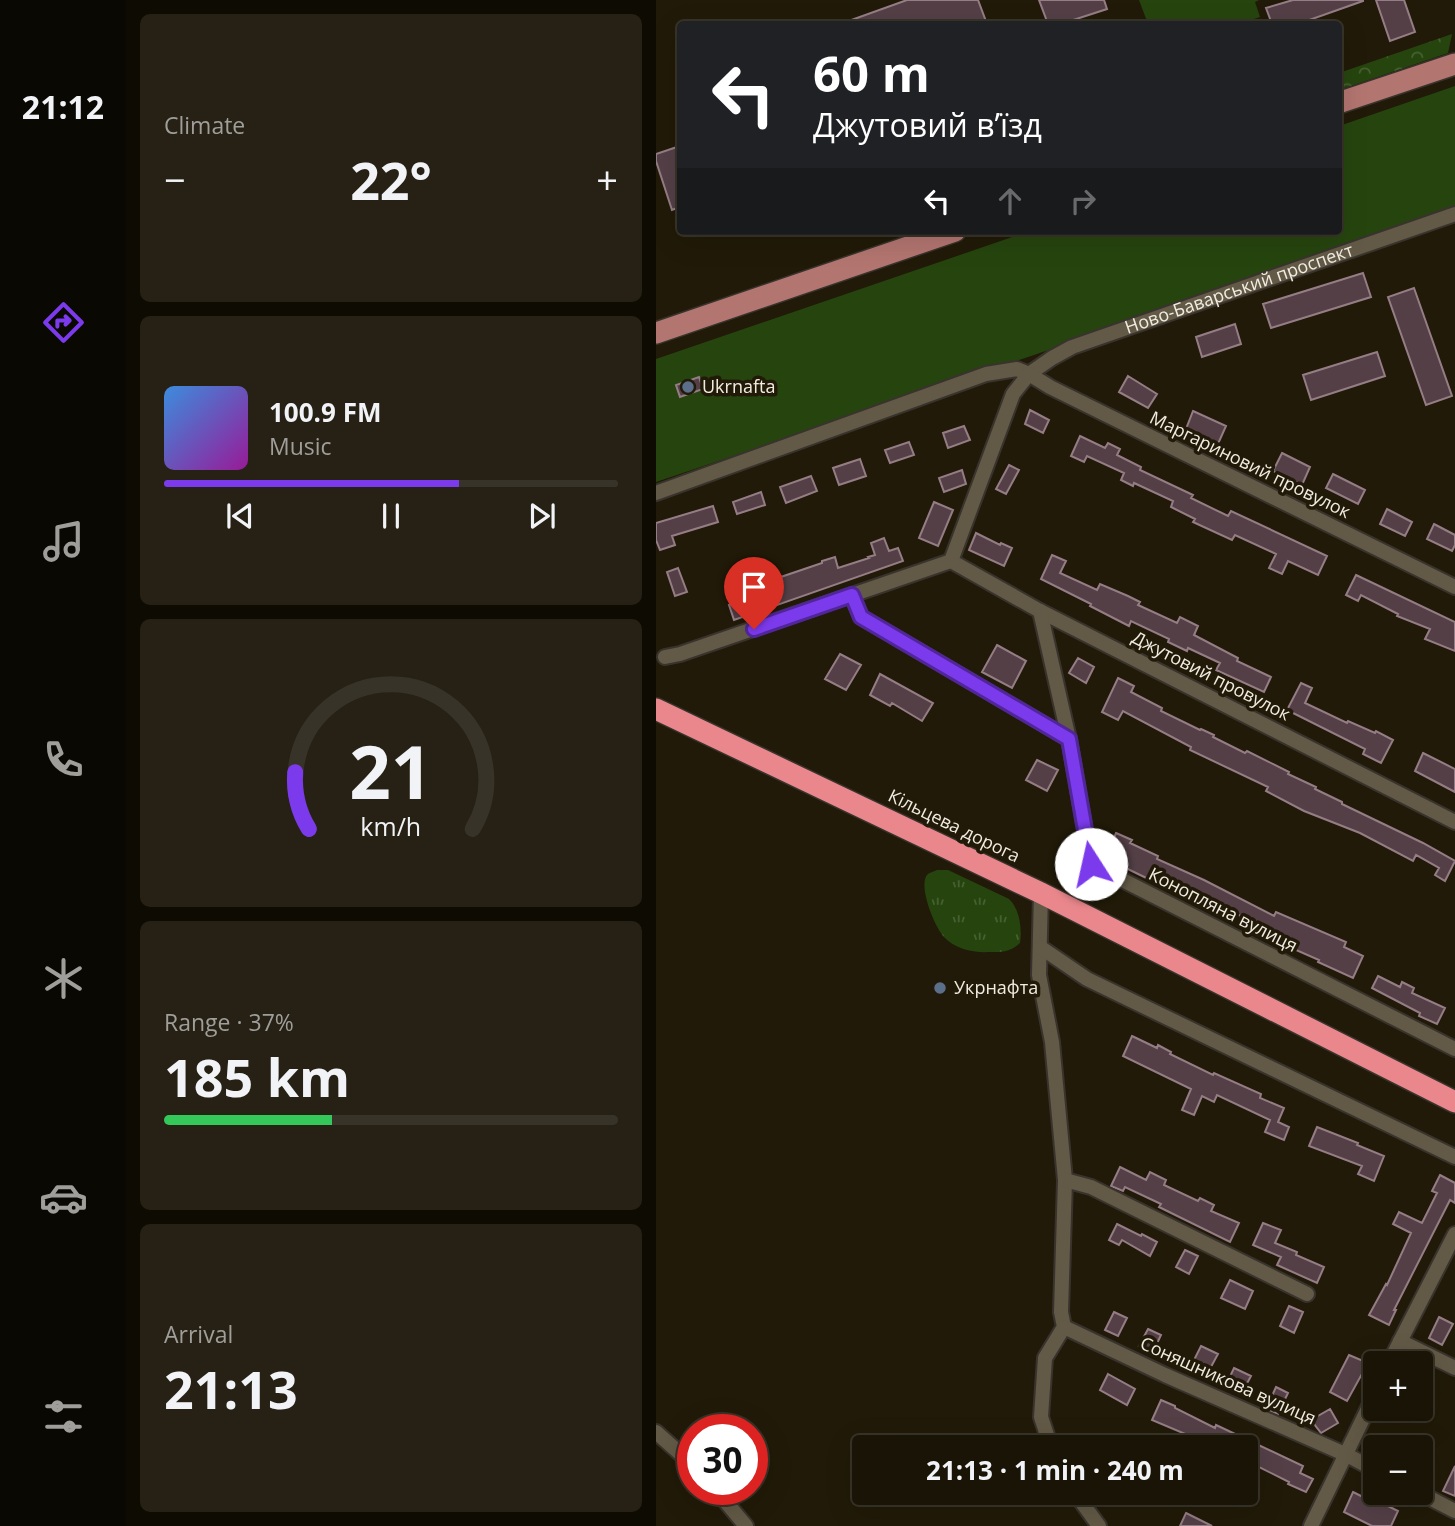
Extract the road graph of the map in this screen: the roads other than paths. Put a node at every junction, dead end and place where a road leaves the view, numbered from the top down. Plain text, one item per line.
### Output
1 (1455, 64) edge
2 (1342, 102) edge
3 (1455, 214) edge
4 (943, 235) edge
5 (656, 333) edge
6 (1029, 374) junction
7 (656, 493) edge
8 (951, 561) junction
9 (1455, 587) edge
10 (852, 595) junction
11 (1040, 611) junction
12 (665, 657) dead end
13 (656, 709) edge
14 (1069, 739) junction
15 (1455, 822) edge
16 (1041, 892) junction
17 (1040, 947) junction
18 (1455, 1049) edge
19 (1455, 1102) edge
20 (1455, 1157) edge
21 (1065, 1180) junction
22 (1455, 1234) edge
23 (1307, 1294) dead end
24 (1064, 1327) junction
25 (1400, 1341) junction
26 (1395, 1351) edge
27 (1455, 1368) edge
28 (1363, 1420) edge
29 (656, 1432) edge
30 (1047, 1435) edge
31 (677, 1451) edge
32 (1347, 1455) junction
33 (1363, 1464) edge
34 (1433, 1500) edge
35 (728, 1505) edge
36 (1084, 1505) edge
37 (1455, 1511) edge
38 (746, 1526) edge
39 (1099, 1526) edge
40 (1311, 1526) edge

1 - 2 main road
3 - 6 street, Ново-Баварський проспект
4 - 5 main road
6 - 7 street
6 - 8 street, Ново-Баварський проспект
6 - 9 street, Маргариновий провулок
8 - 10 street
8 - 11 street, Джутовий провулок
10 - 12 street
10 - 14 street
11 - 14 street, Конопляна вулиця
11 - 15 street, Джутовий провулок
13 - 16 highway, Кільцева дорога
14 - 18 street, Конопляна вулиця
16 - 17 street
16 - 19 highway, Кільцева дорога
17 - 20 street
17 - 21 street
21 - 23 street
21 - 24 street
22 - 25 street
24 - 30 street
24 - 32 street, Соняшникова вулиця
25 - 26 street
25 - 27 street
28 - 32 street
29 - 31 street
32 - 33 street, Соняшникова вулиця
32 - 40 street
34 - 37 street
35 - 38 street
36 - 39 street

